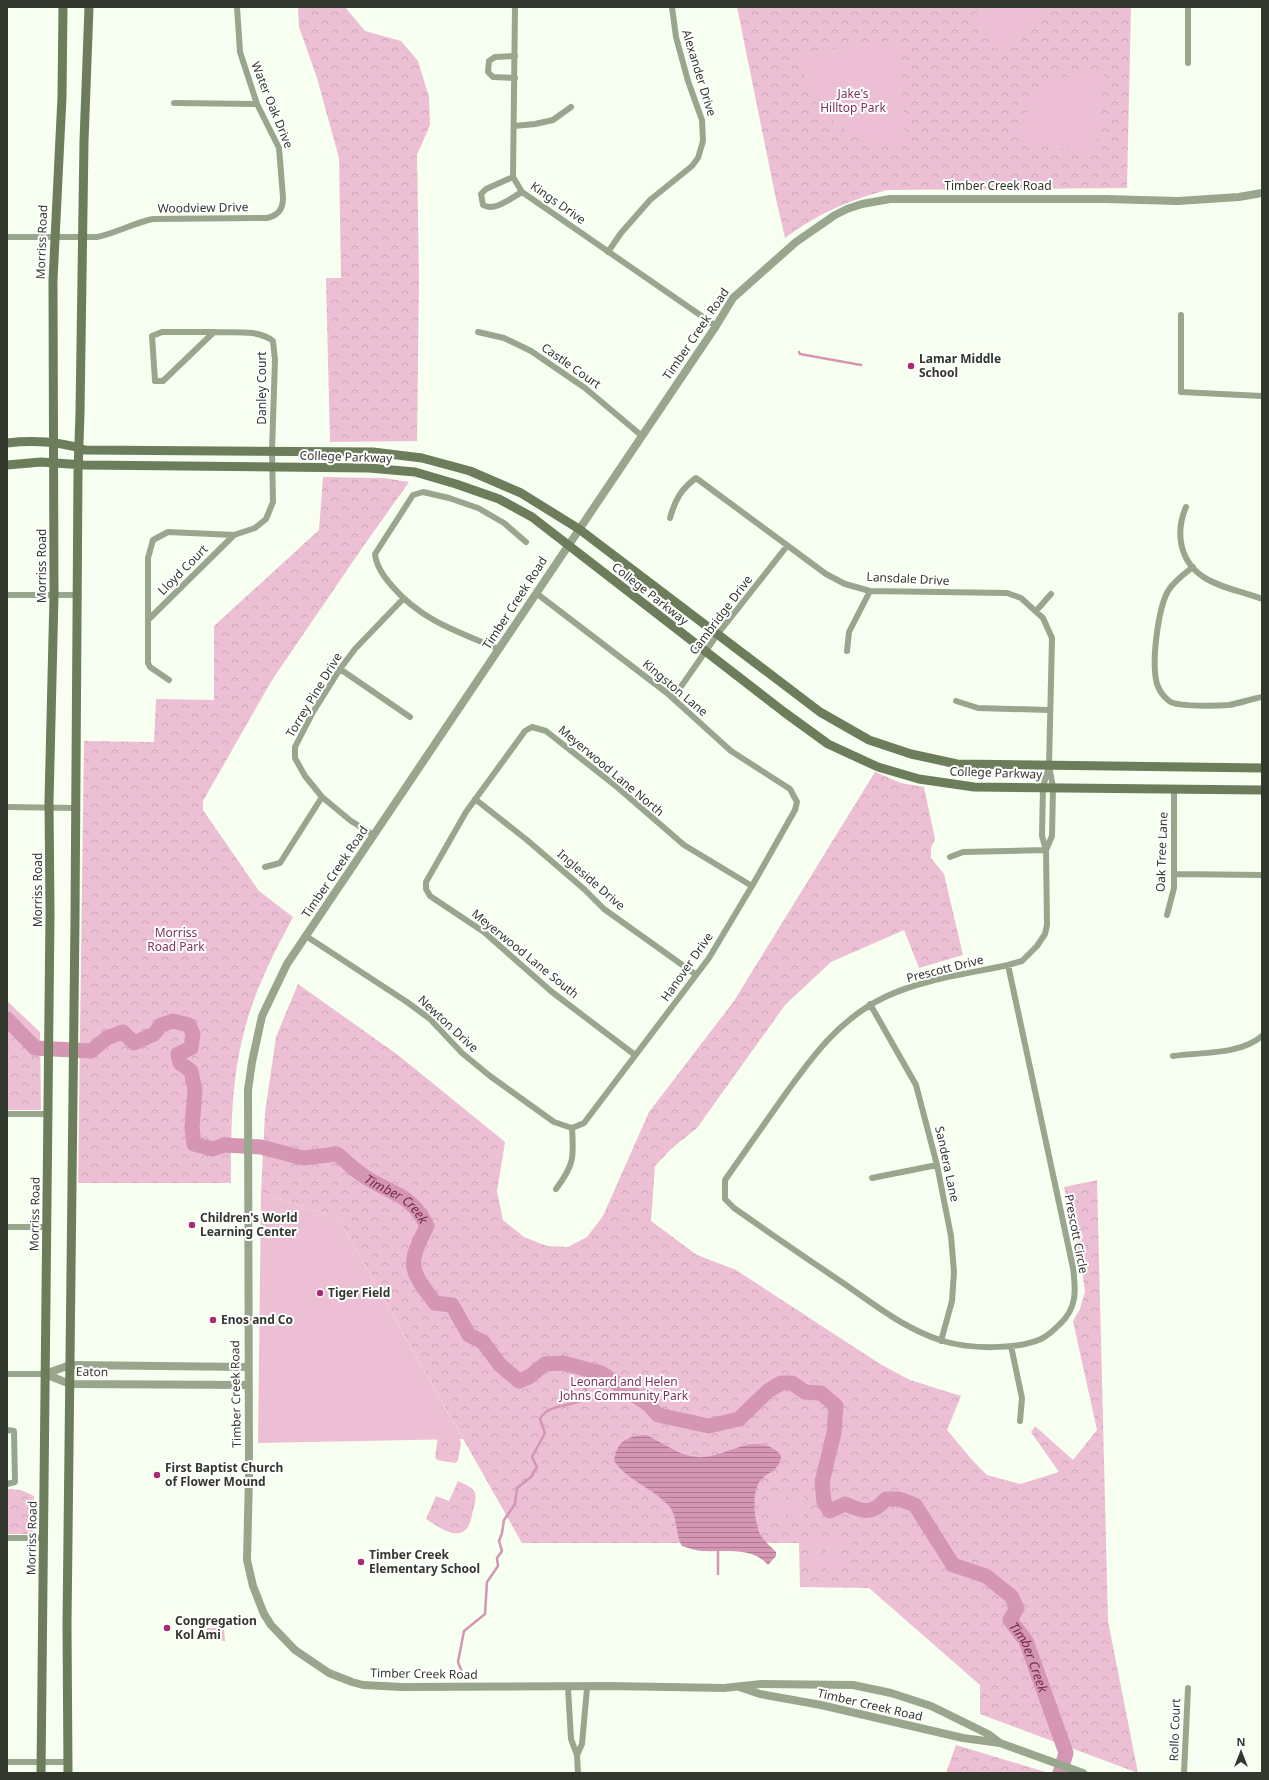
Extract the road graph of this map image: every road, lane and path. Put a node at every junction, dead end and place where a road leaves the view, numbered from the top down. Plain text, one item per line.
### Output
1 (63, 7) edge
2 (89, 7) edge
3 (237, 7) edge
4 (515, 7) edge
5 (672, 7) edge
6 (1188, 7) edge
7 (515, 56) junction
8 (1188, 63) dead end
9 (515, 78) junction
10 (174, 103) dead end
11 (257, 104) junction
12 (571, 106) dead end
13 (514, 126) junction
14 (512, 177) junction
15 (522, 192) junction
16 (1262, 193) edge
17 (280, 211) joint
18 (7, 237) edge
19 (54, 237) junction
20 (82, 237) junction
21 (608, 252) junction
22 (1181, 315) dead end
23 (716, 326) junction
24 (214, 332) junction
25 (478, 332) dead end
26 (1262, 396) edge
27 (642, 436) junction
28 (53, 442) junction
29 (7, 443) edge
30 (79, 448) junction
31 (272, 450) junction
32 (53, 463) junction
33 (7, 465) edge
34 (78, 465) junction
35 (273, 466) junction
36 (1186, 507) dead end
37 (670, 518) dead end
38 (578, 529) junction
39 (234, 535) junction
40 (526, 542) dead end
41 (568, 545) junction
42 (787, 546) junction
43 (1192, 567) junction
44 (870, 590) junction
45 (536, 593) junction
46 (1051, 594) dead end
47 (7, 595) edge
48 (76, 595) junction
49 (54, 596) junction
50 (1262, 598) edge
51 (403, 599) junction
52 (1036, 611) junction
53 (148, 620) junction
54 (717, 635) junction
55 (499, 649) junction
56 (847, 651) dead end
57 (706, 653) junction
58 (340, 670) junction
59 (169, 680) dead end
60 (1262, 697) edge
61 (673, 698) junction
62 (956, 701) dead end
63 (1049, 710) junction
64 (410, 717) dead end
65 (1049, 766) junction
66 (1262, 768) edge
67 (1043, 787) junction
68 (1053, 787) junction
69 (1174, 789) junction
70 (1262, 790) edge
71 (322, 797) junction
72 (475, 799) junction
73 (797, 802) joint
74 (7, 806) edge
75 (50, 808) junction
76 (75, 808) junction
77 (374, 835) junction
78 (1046, 850) junction
79 (950, 857) dead end
80 (265, 867) dead end
81 (1174, 874) junction
82 (1262, 875) edge
83 (752, 886) junction
84 (1167, 915) dead end
85 (306, 936) junction
86 (1008, 965) junction
87 (695, 974) junction
88 (870, 1004) junction
89 (1262, 1036) edge
90 (635, 1055) junction
91 (1174, 1056) dead end
92 (7, 1114) edge
93 (48, 1114) junction
94 (572, 1128) junction
95 (937, 1165) junction
96 (872, 1178) dead end
97 (556, 1189) dead end
98 (731, 1205) joint
99 (7, 1227) edge
100 (47, 1227) junction
101 (942, 1341) junction
102 (1011, 1346) junction
103 (70, 1365) junction
104 (248, 1368) junction
105 (7, 1374) edge
106 (45, 1374) junction
107 (70, 1384) junction
108 (248, 1385) junction
109 (1020, 1421) dead end
110 (7, 1430) edge
111 (7, 1484) edge
112 (7, 1538) edge
113 (44, 1538) junction
114 (736, 1686) junction
115 (568, 1688) junction
116 (587, 1688) junction
117 (1188, 1688) dead end
118 (1000, 1743) junction
119 (577, 1755) junction
120 (7, 1762) edge
121 (41, 1762) junction
122 (68, 1762) junction
123 (1081, 1772) edge
124 (41, 1773) edge
125 (68, 1773) edge
126 (578, 1773) edge
127 (1184, 1773) edge

1 - 19 main road, Morriss Road
2 - 20 main road
3 - 11 street, Water Oak Drive
4 - 7 street
5 - 21 street, Alexander Drive
6 - 8 street
7 - 9 street
7 - 9 street
9 - 13 street
10 - 11 street
11 - 17 street, Water Oak Drive
12 - 13 street
13 - 14 street
14 - 15 street, Kings Drive
14 - 15 street
15 - 21 street, Kings Drive
16 - 23 street, Timber Creek Road
17 - 20 street, Woodview Drive
18 - 19 street, Woodview Drive
19 - 20 street, Woodview Drive
19 - 28 main road, Morriss Road
20 - 30 main road
21 - 23 street, Kings Drive
22 - 26 street
23 - 27 street, Timber Creek Road
24 - 24 street, Danley Court
24 - 31 street, Danley Court
25 - 27 street, Castle Court
27 - 38 street, Timber Creek Road
28 - 29 main road, College Parkway
28 - 30 main road, College Parkway
28 - 32 main road, Morriss Road
30 - 31 main road, College Parkway
30 - 34 main road
31 - 35 street, Lloyd Court
31 - 38 main road, College Parkway
32 - 33 main road, College Parkway
32 - 34 main road, College Parkway
32 - 49 main road, Morriss Road
34 - 35 main road, College Parkway
34 - 48 main road
35 - 39 street, Lloyd Court
35 - 41 main road, College Parkway
36 - 43 street
37 - 42 street, Lansdale Drive
38 - 41 street, Timber Creek Road
38 - 54 main road, College Parkway
39 - 53 street, Lloyd Court
39 - 53 street, Lloyd Court
40 - 51 street
41 - 45 street, Timber Creek Road
41 - 57 main road, College Parkway
42 - 44 street, Lansdale Drive
42 - 54 street, Cambridge Drive
43 - 50 street
43 - 60 street
44 - 52 street, Lansdale Drive
44 - 56 street
45 - 55 street, Timber Creek Road
45 - 61 street, Kingston Lane
46 - 52 street
47 - 49 street
48 - 49 street
48 - 76 main road
49 - 75 main road, Morriss Road
51 - 55 street
51 - 58 street, Torrey Pine Drive
52 - 63 street, Lansdale Drive
53 - 59 street, Lloyd Court
54 - 57 street, Cambridge Drive
54 - 65 main road, College Parkway
55 - 77 street, Timber Creek Road
57 - 61 street, Cambridge Drive
57 - 67 main road, College Parkway
58 - 64 street
58 - 71 street, Torrey Pine Drive
61 - 73 street, Kingston Lane
62 - 63 street
63 - 65 street, Lansdale Drive
65 - 66 main road, College Parkway
65 - 67 street, Prescott Drive
65 - 68 street, Prescott Drive
67 - 68 main road, College Parkway
67 - 78 street, Prescott Drive
68 - 69 main road, College Parkway
68 - 78 street, Prescott Drive
69 - 70 main road, College Parkway
69 - 81 street, Oak Tree Lane
71 - 77 street, Torrey Pine Drive
71 - 80 street
72 - 83 street, Meyerwood Lane North
72 - 87 street, Ingleside Drive
72 - 90 street, Meyerwood Lane South
73 - 83 street, Hanover Drive
74 - 75 street
75 - 76 street
75 - 93 main road, Morriss Road
76 - 103 main road
77 - 85 street, Timber Creek Road
78 - 79 street
78 - 86 street, Prescott Drive
81 - 82 street
81 - 84 street, Oak Tree Lane
83 - 87 street, Hanover Drive
85 - 94 street, Newton Drive
85 - 104 street, Timber Creek Road
86 - 88 street, Prescott Drive
86 - 102 street, Prescott Circle
87 - 90 street, Hanover Drive
88 - 95 street, Sandera Lane
88 - 98 street, Prescott Drive
89 - 91 street
90 - 94 street, Hanover Drive
92 - 93 street
93 - 100 main road, Morriss Road
94 - 97 street
95 - 96 street
95 - 101 street, Sandera Lane
98 - 101 street, Prescott Circle
99 - 100 street
100 - 106 main road, Morriss Road
101 - 102 street, Prescott Circle
102 - 109 street
103 - 104 street, Eaton
103 - 106 street, Eaton
103 - 107 main road
104 - 108 street, Timber Creek Road
105 - 106 street
106 - 107 street, Eaton
106 - 113 main road, Morriss Road
107 - 108 street, Eaton
107 - 122 main road
108 - 115 street, Timber Creek Road
110 - 111 street
112 - 113 street
113 - 121 main road, Morriss Road
114 - 116 street, Timber Creek Road
114 - 118 street, Timber Creek Road
114 - 118 street, Timber Creek Road
115 - 116 street, Timber Creek Road
115 - 119 street
116 - 119 street
117 - 127 street, Rollo Court
118 - 123 street, Timber Creek Road
119 - 126 street
120 - 121 street
121 - 122 street
121 - 124 main road, Morriss Road
122 - 125 main road

